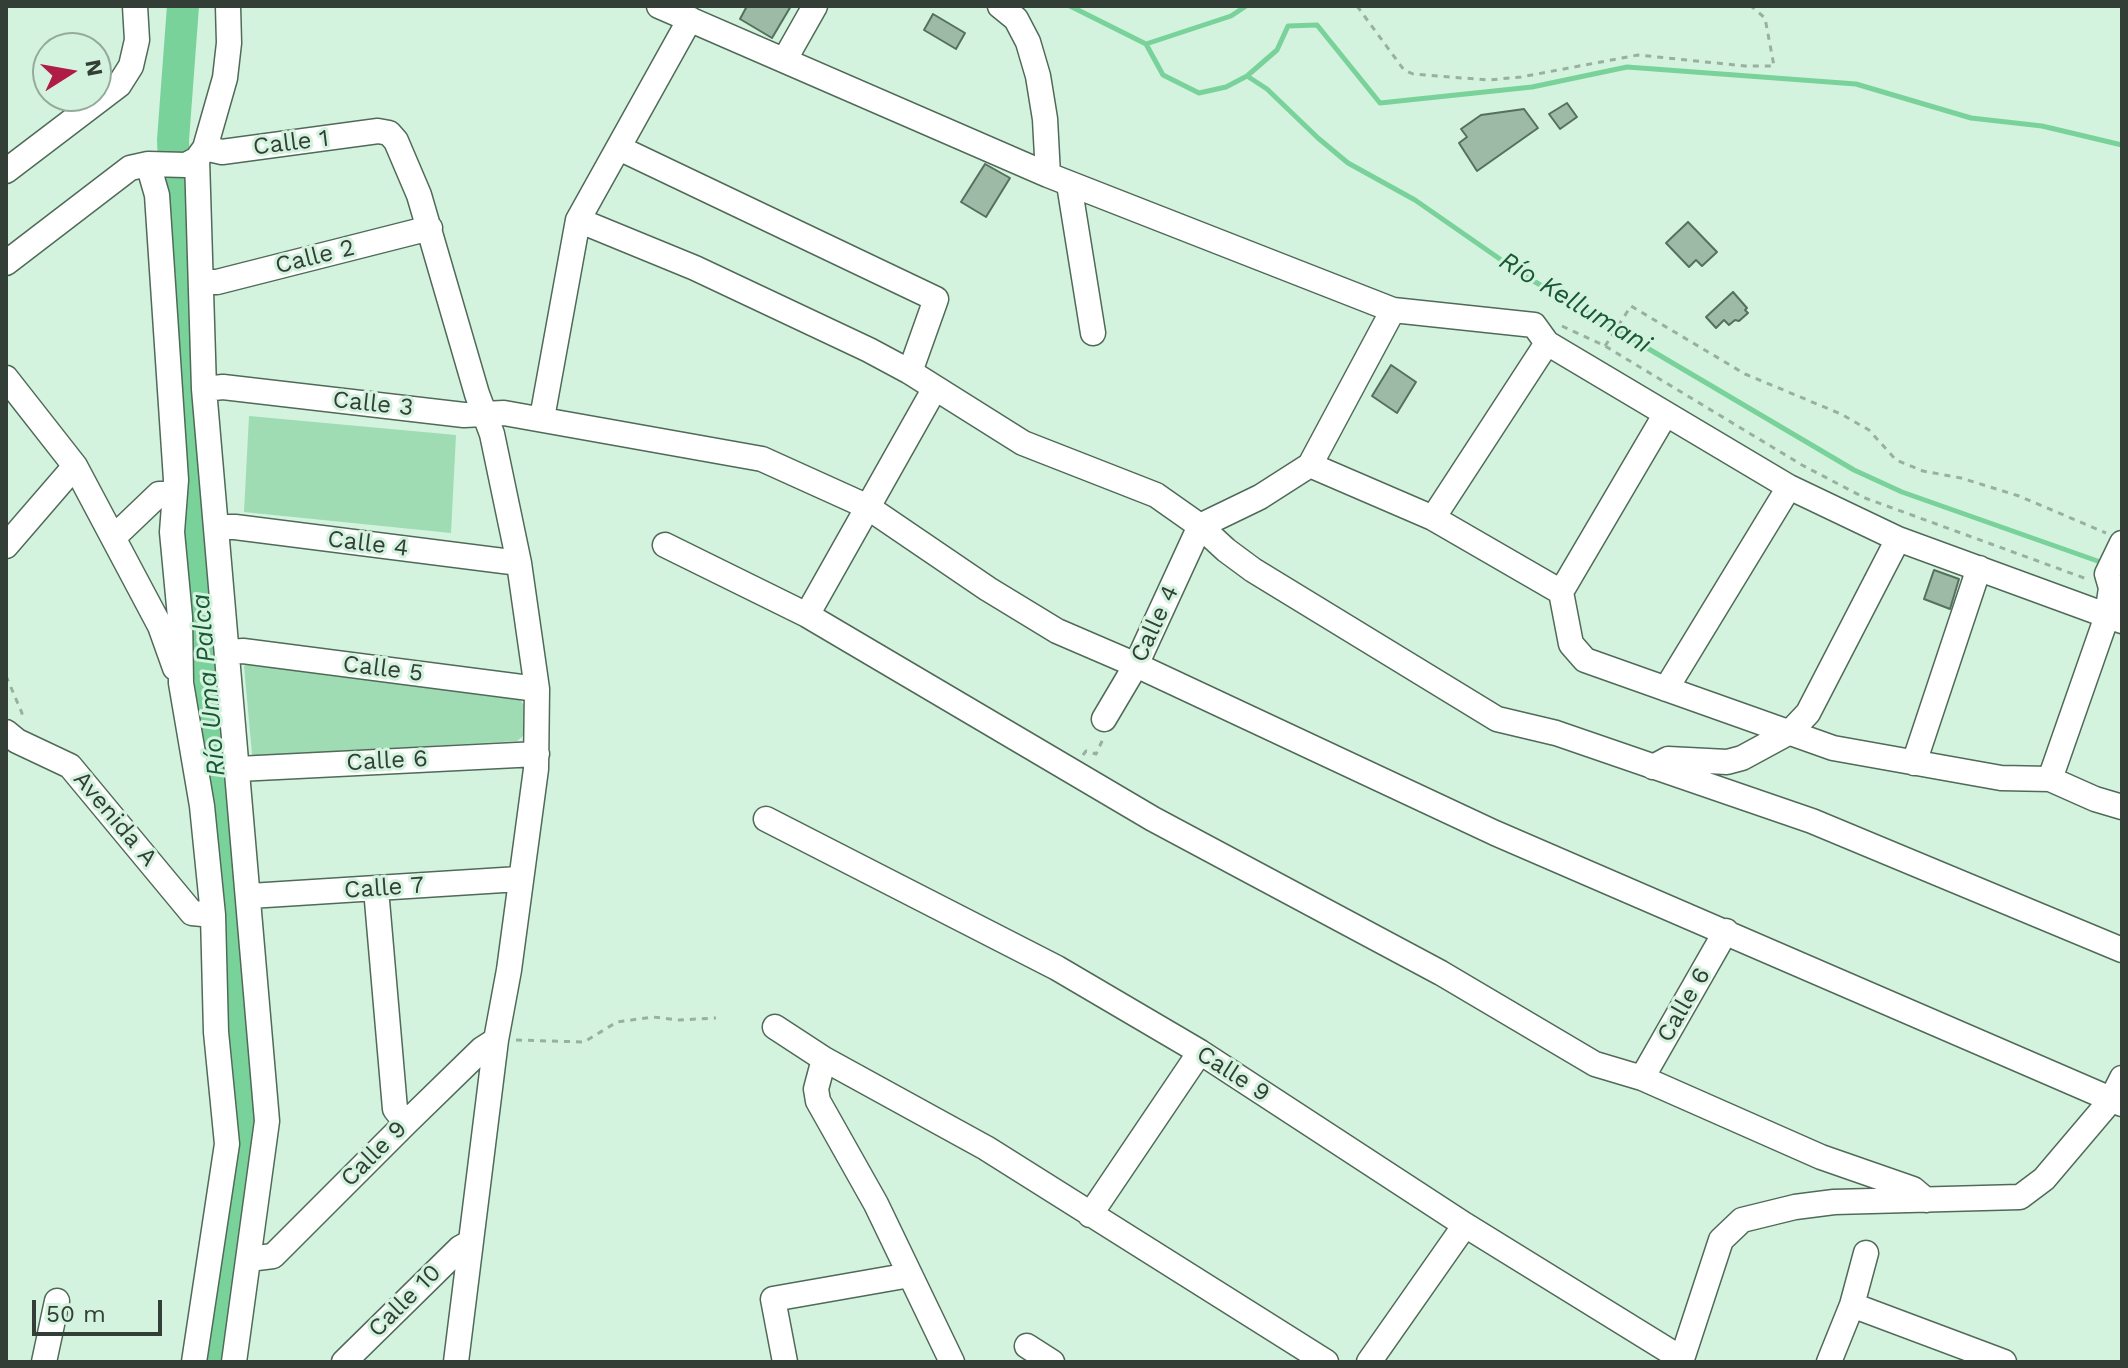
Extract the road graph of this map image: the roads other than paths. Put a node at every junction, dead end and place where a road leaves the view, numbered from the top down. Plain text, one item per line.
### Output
1 (135, 6) edge
2 (228, 6) edge
3 (815, 6) edge
4 (1000, 6) edge
5 (665, 7) edge
6 (690, 19) junction
7 (785, 59) junction
8 (619, 148) junction
9 (181, 160) junction
10 (6, 171) edge
11 (1059, 180) junction
12 (578, 220) junction
13 (430, 228) junction
14 (6, 263) edge
15 (201, 282) junction
16 (1393, 310) junction
17 (1093, 333) dead end
18 (1541, 334) junction
19 (910, 372) junction
20 (6, 378) edge
21 (935, 388) junction
22 (204, 389) junction
23 (484, 414) junction
24 (1665, 415) junction
25 (542, 418) junction
26 (1310, 465) junction
27 (75, 466) junction
28 (1789, 487) junction
29 (174, 494) junction
30 (866, 506) junction
31 (1433, 518) junction
32 (1200, 526) junction
33 (217, 527) junction
34 (114, 537) junction
35 (1898, 539) junction
36 (665, 545) dead end
37 (6, 546) edge
38 (2113, 559) edge
39 (519, 563) junction
40 (1979, 568) junction
41 (1561, 592) junction
42 (807, 615) junction
43 (2115, 618) edge
44 (229, 652) junction
45 (1136, 665) junction
46 (181, 683) junction
47 (537, 689) junction
48 (1666, 689) junction
49 (1104, 719) road end
50 (1790, 732) junction
51 (11, 736) edge
52 (537, 754) junction
53 (1914, 763) junction
54 (1653, 767) junction
55 (238, 769) junction
56 (2050, 779) junction
57 (2122, 807) edge
58 (766, 819) dead end
59 (519, 879) junction
60 (376, 889) junction
61 (250, 896) junction
62 (213, 915) junction
63 (1726, 931) junction
64 (2122, 950) edge
65 (775, 1027) dead end
66 (496, 1040) junction
67 (1200, 1052) junction
68 (824, 1059) junction
69 (1642, 1078) junction
70 (2122, 1078) edge
71 (2116, 1102) edge
72 (406, 1123) junction
73 (1926, 1200) junction
74 (1090, 1215) junction
75 (1465, 1225) junction
76 (469, 1243) junction
77 (1866, 1253) dead end
78 (249, 1259) junction
79 (910, 1275) junction
80 (57, 1301) dead end
81 (1852, 1305) junction
82 (1027, 1346) dead end
83 (1681, 1361) edge
84 (44, 1362) edge
85 (194, 1362) edge
86 (234, 1362) edge
87 (344, 1362) edge
88 (456, 1362) edge
89 (785, 1362) edge
90 (952, 1362) edge
91 (1052, 1362) edge
92 (1326, 1362) edge
93 (1369, 1362) edge
94 (1829, 1362) edge
95 (2004, 1362) edge

1 - 10 street
2 - 9 street
3 - 7 street
4 - 11 street
5 - 6 street
6 - 7 street
6 - 8 street
7 - 11 street
8 - 12 street
8 - 19 street
9 - 13 street, Calle 1
9 - 14 street
9 - 15 street
9 - 29 street
11 - 16 street
11 - 17 street
12 - 19 street
12 - 25 street
13 - 15 street, Calle 2
13 - 23 street
15 - 22 street
16 - 18 street
16 - 26 street
18 - 24 street
18 - 31 street
19 - 21 street
20 - 27 street
21 - 30 street
21 - 32 street
22 - 23 street, Calle 3
22 - 33 street
23 - 25 street, Calle 3
23 - 39 street
24 - 28 street
24 - 41 street
25 - 30 street, Calle 3
26 - 31 street
26 - 32 street
27 - 34 street
27 - 37 street
28 - 35 street
28 - 48 street
29 - 34 street
29 - 46 street
30 - 42 street
30 - 45 street, Calle 3
31 - 41 street
32 - 45 street, Calle 4
32 - 54 street
33 - 39 street, Calle 4
33 - 44 street
34 - 46 street
35 - 40 street
35 - 50 street
36 - 42 street
38 - 43 street
39 - 47 street
40 - 43 street
40 - 53 street
41 - 48 street
42 - 69 street
43 - 56 street
44 - 47 street, Calle 5
44 - 55 street
45 - 49 street, Calle 4
45 - 63 street, Calle 3
46 - 62 street
47 - 52 street
48 - 50 street
50 - 53 street
50 - 54 street
51 - 62 street, Avenida A
52 - 55 street, Calle 6
52 - 59 street
53 - 56 street
54 - 64 street
55 - 61 street
56 - 57 street
58 - 67 street, Calle 9
59 - 60 street, Calle 7
59 - 66 street
60 - 61 street, Calle 7
60 - 72 street
61 - 78 street
62 - 85 street
63 - 69 street, Calle 6
63 - 71 street, Calle 3
65 - 68 street
66 - 72 street, Calle 9
66 - 76 street
67 - 74 street
67 - 75 street, Calle 9
68 - 74 street
68 - 79 street
69 - 73 street
70 - 71 street
71 - 73 street
72 - 78 street, Calle 9
73 - 83 street
74 - 92 street
75 - 83 street, Calle 9
75 - 93 street
76 - 87 street, Calle 10
76 - 88 street
77 - 81 street
78 - 86 street
79 - 89 street
79 - 90 street
80 - 84 street
81 - 94 street
81 - 95 street
82 - 91 street

